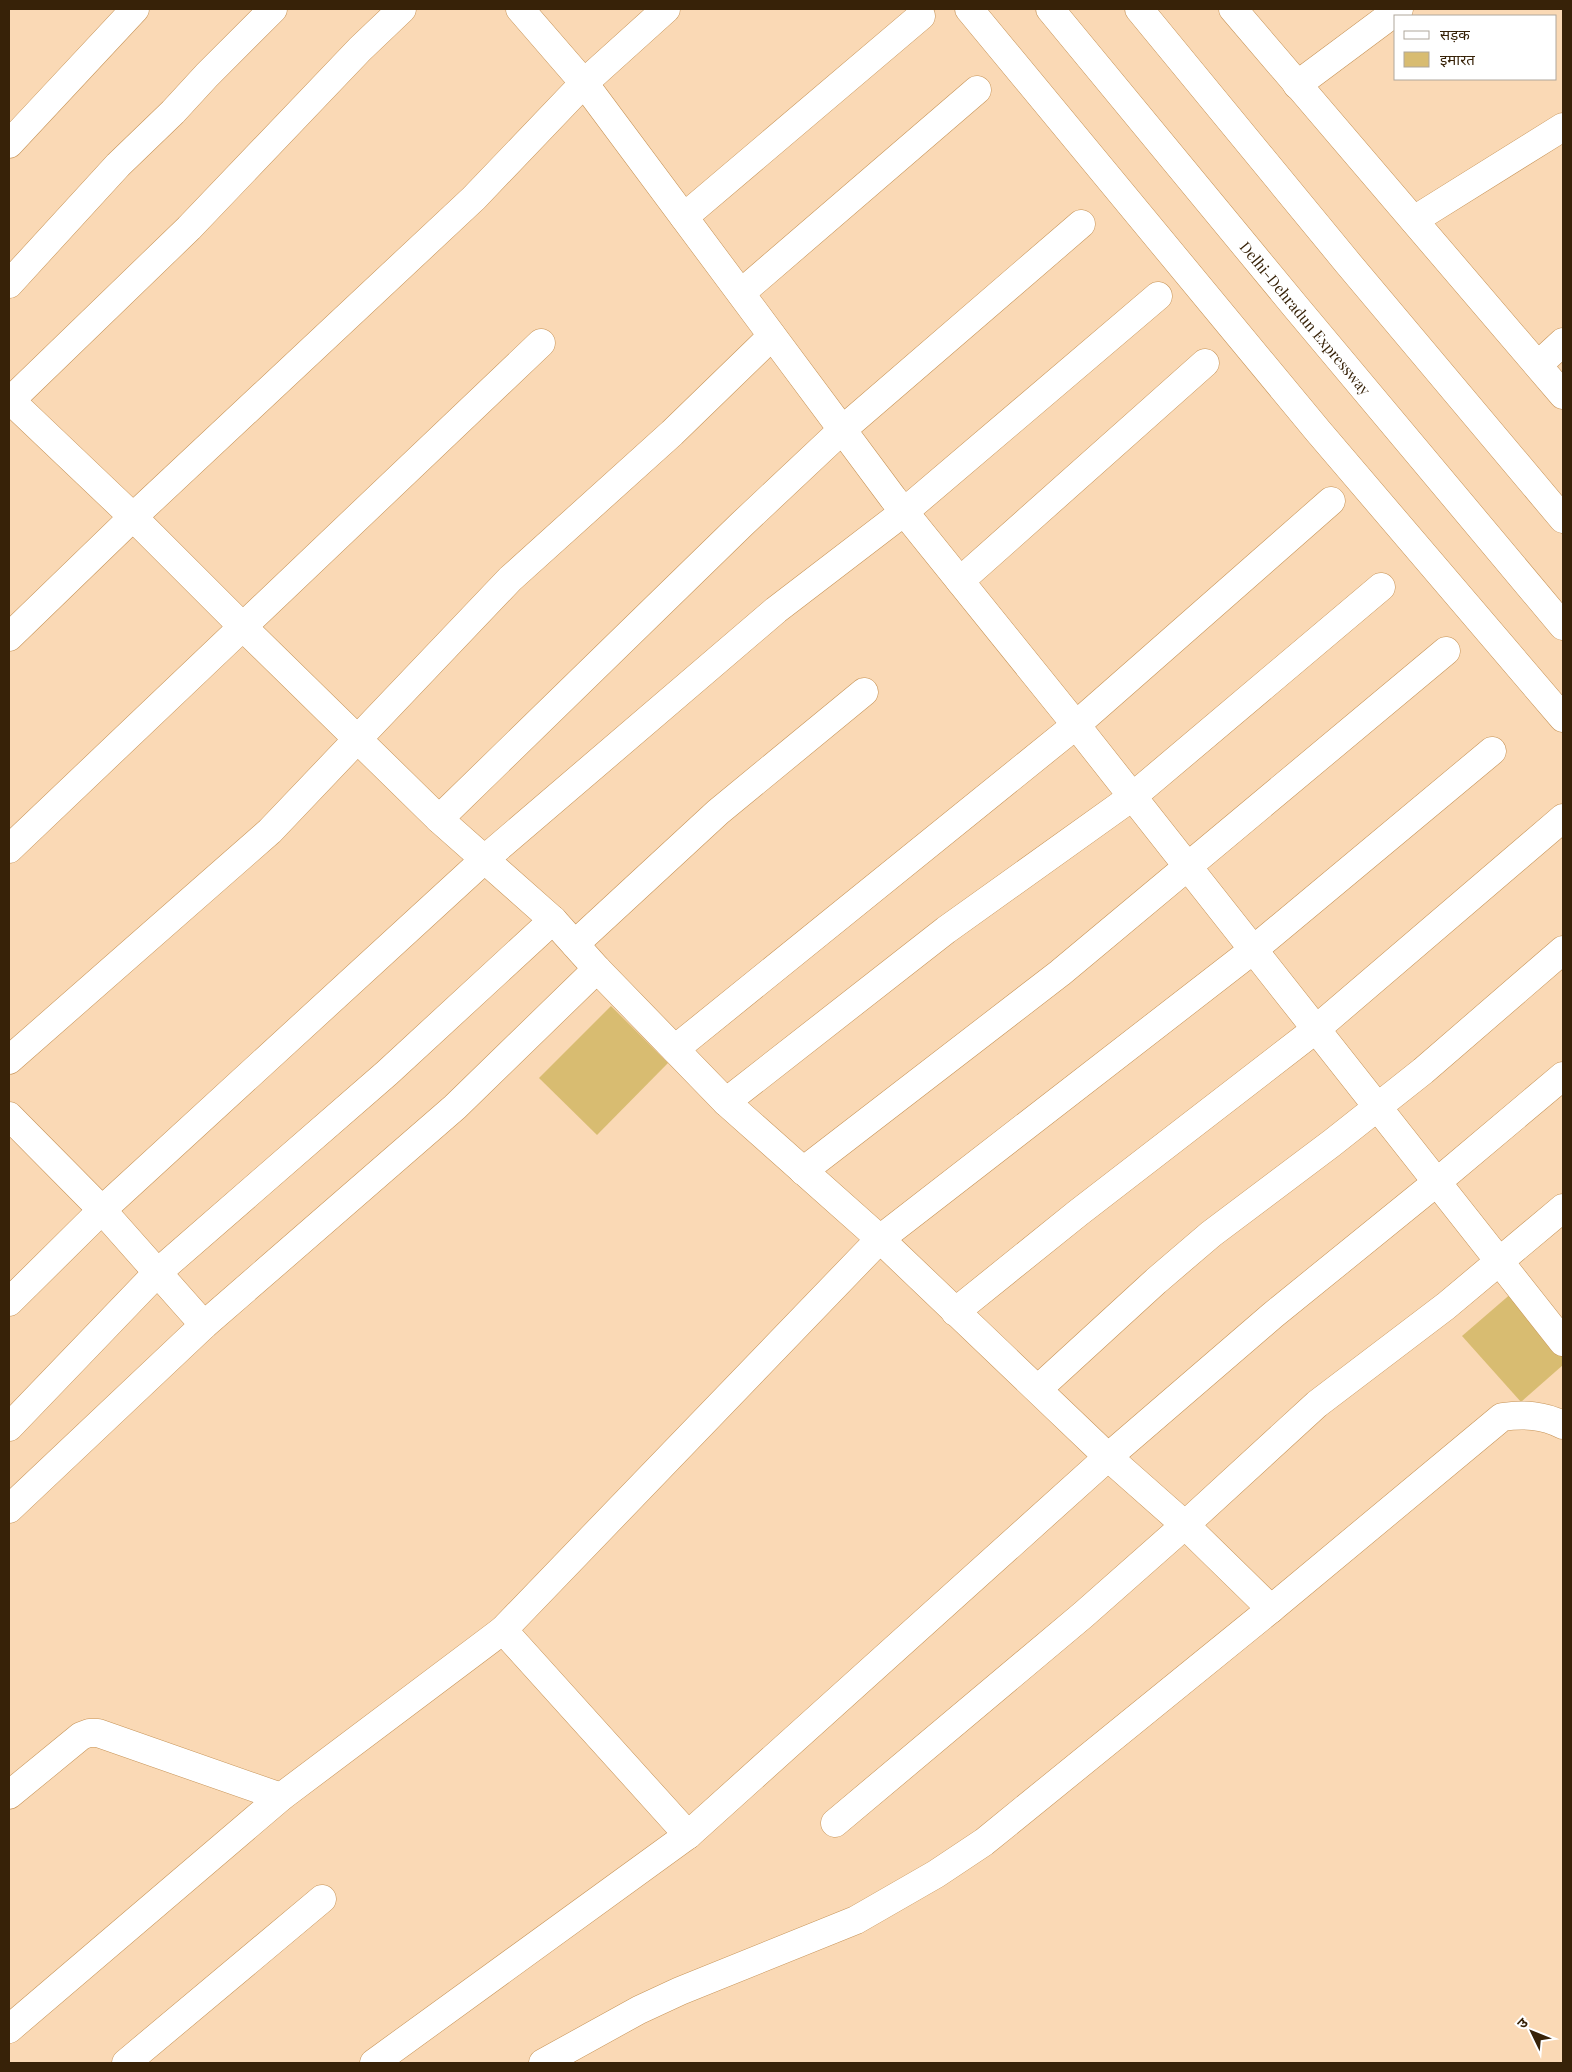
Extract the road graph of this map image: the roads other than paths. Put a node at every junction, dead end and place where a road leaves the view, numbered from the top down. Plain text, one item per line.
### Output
1 (135, 9) edge
2 (273, 9) edge
3 (402, 9) edge
4 (520, 9) edge
5 (666, 9) edge
6 (969, 9) edge
7 (1050, 9) edge
8 (1139, 9) edge
9 (1233, 9) edge
10 (1399, 9) edge
11 (921, 16) dead end
12 (584, 83) junction
13 (1297, 86) junction
14 (977, 90) dead end
15 (1563, 127) edge
16 (9, 144) edge
17 (684, 217) junction
18 (1414, 220) junction
19 (1081, 224) dead end
20 (9, 284) edge
21 (740, 293) junction
22 (1158, 296) dead end
23 (772, 336) junction
24 (1563, 342) edge
25 (541, 343) dead end
26 (1205, 363) dead end
27 (1538, 365) junction
28 (1563, 395) edge
29 (9, 401) edge
30 (842, 430) junction
31 (1331, 501) dead end
32 (904, 512) junction
33 (133, 516) junction
34 (1563, 519) edge
35 (960, 581) junction
36 (1382, 587) dead end
37 (1563, 626) edge
38 (243, 628) junction
39 (9, 637) edge
40 (1446, 651) dead end
41 (864, 692) dead end
42 (1563, 718) edge
43 (1076, 725) junction
44 (358, 738) junction
45 (1492, 751) dead end
46 (1132, 797) junction
47 (439, 818) junction
48 (1563, 818) edge
49 (9, 849) edge
50 (486, 858) junction
51 (1187, 868) junction
52 (554, 920) junction
53 (575, 944) junction
54 (1253, 950) junction
55 (1563, 950) edge
56 (597, 969) junction
57 (1315, 1030) junction
58 (675, 1049) junction
59 (9, 1060) edge
60 (1563, 1076) edge
61 (726, 1102) junction
62 (1375, 1107) junction
63 (9, 1116) edge
64 (803, 1171) junction
65 (1437, 1182) junction
66 (1563, 1208) edge
67 (102, 1210) junction
68 (880, 1239) junction
69 (1499, 1263) junction
70 (157, 1272) junction
71 (9, 1302) edge
72 (955, 1312) junction
73 (204, 1325) junction
74 (1563, 1342) edge
75 (1038, 1389) junction
76 (1563, 1425) edge
77 (9, 1427) edge
78 (1108, 1457) junction
79 (9, 1509) edge
80 (1186, 1525) junction
81 (1271, 1609) junction
82 (503, 1630) junction
83 (9, 1795) edge
84 (281, 1797) junction
85 (835, 1823) dead end
86 (688, 1835) junction
87 (322, 1899) dead end
88 (9, 2029) edge
89 (126, 2063) edge
90 (374, 2063) edge
91 (543, 2063) edge

1 - 16 main road
2 - 20 main road
3 - 29 main road
4 - 12 main road
5 - 12 main road
6 - 42 main road
7 - 37 main road, Delhi-Dehradun Expressway
8 - 34 main road
9 - 13 main road
10 - 13 main road
11 - 17 main road
12 - 17 main road
12 - 33 main road
13 - 18 main road
14 - 21 main road
15 - 18 main road
17 - 21 main road
18 - 27 main road
19 - 30 main road
21 - 23 main road
22 - 32 main road
23 - 30 main road
23 - 44 main road
24 - 27 main road
25 - 38 main road
26 - 35 main road
27 - 28 main road
29 - 33 main road
30 - 32 main road
30 - 47 main road
31 - 43 main road
32 - 35 main road
32 - 50 main road
33 - 38 main road
33 - 39 main road
35 - 43 main road
36 - 46 main road
38 - 44 main road
38 - 49 main road
40 - 51 main road
41 - 53 main road
43 - 46 main road
43 - 58 main road
44 - 47 main road
44 - 59 main road
45 - 54 main road
46 - 51 main road
46 - 61 main road
47 - 50 main road
48 - 57 main road
50 - 52 main road
50 - 67 main road
51 - 54 main road
51 - 64 main road
52 - 53 main road
52 - 70 main road
53 - 56 main road
54 - 57 main road
54 - 68 main road
55 - 62 main road
56 - 58 main road
56 - 73 main road
57 - 62 main road
57 - 72 main road
58 - 61 main road
60 - 65 main road
61 - 64 main road
62 - 65 main road
62 - 75 main road
63 - 67 main road
64 - 68 main road
65 - 69 main road
65 - 78 main road
66 - 69 main road
67 - 70 main road
67 - 71 main road
68 - 72 main road
68 - 82 main road
69 - 74 main road
69 - 80 main road
70 - 73 main road
70 - 77 main road
72 - 75 main road
73 - 79 main road
75 - 78 main road
76 - 81 main road
78 - 80 main road
78 - 86 main road
80 - 81 main road
80 - 85 main road
81 - 91 main road
82 - 84 main road
82 - 86 main road
83 - 84 main road
84 - 88 main road
86 - 90 main road
87 - 89 main road

